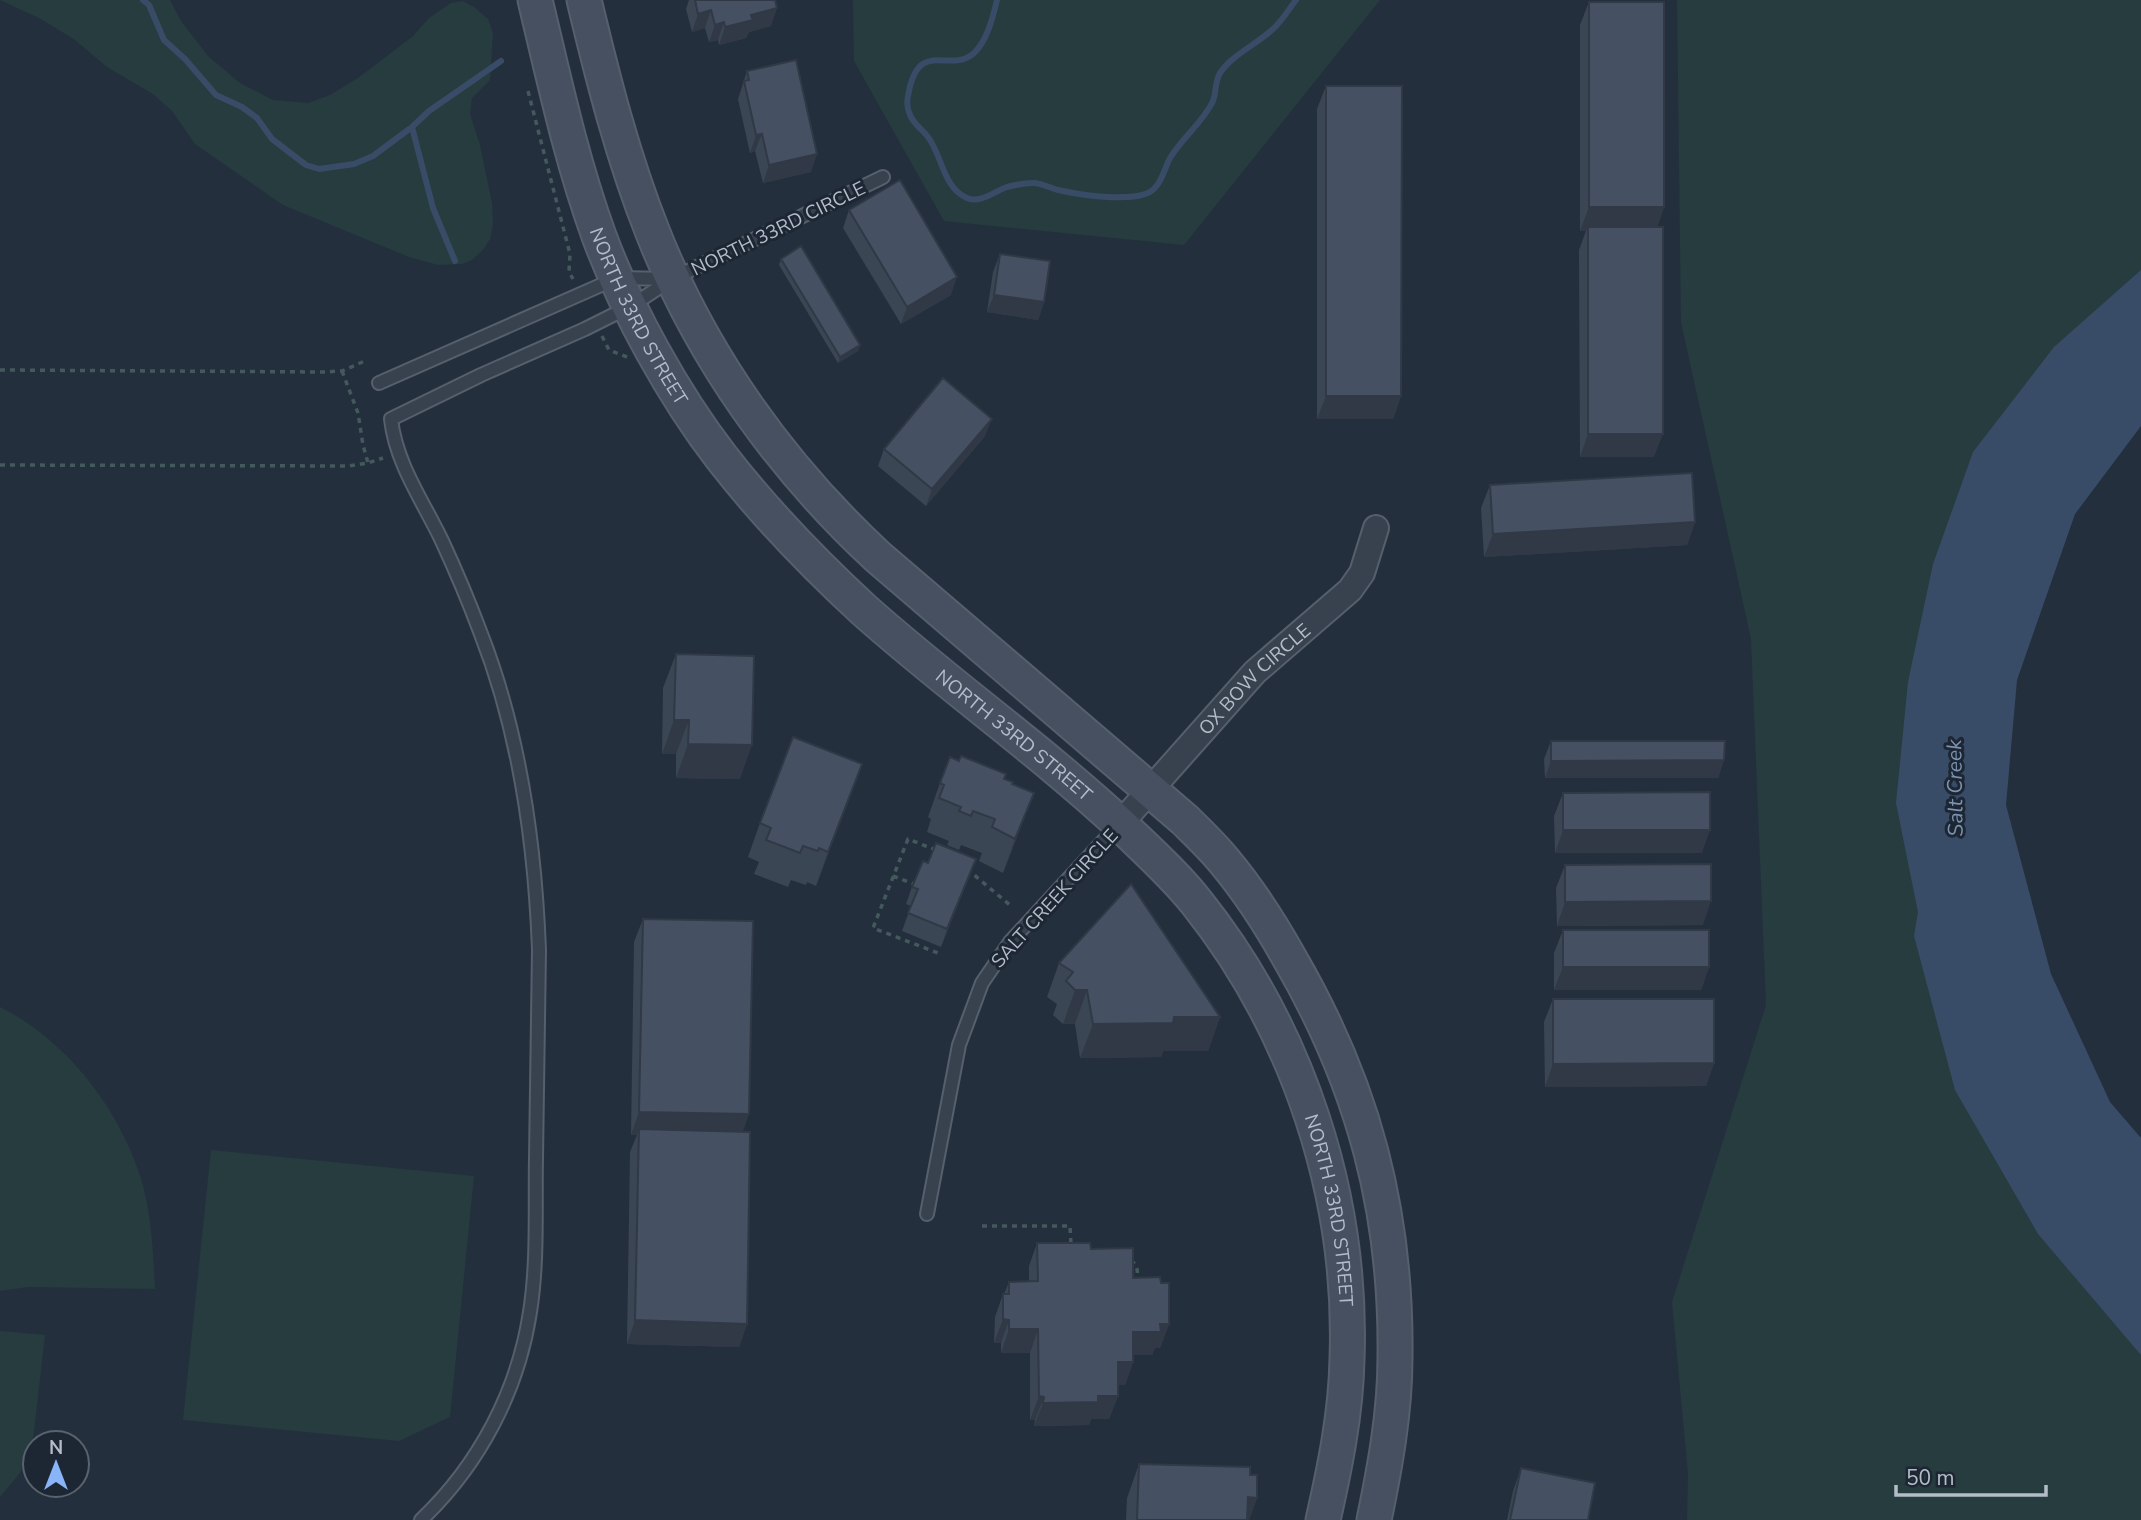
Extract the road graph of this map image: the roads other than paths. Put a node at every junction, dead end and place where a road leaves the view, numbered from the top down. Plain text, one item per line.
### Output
1 (535, 0) edge
2 (584, 0) edge
3 (883, 177) dead end
4 (672, 279) junction
5 (624, 292) junction
6 (379, 383) dead end
7 (1376, 528) dead end
8 (1151, 788) junction
9 (1120, 824) junction
10 (927, 1214) dead end
11 (421, 1520) edge
12 (1323, 1520) edge
13 (1374, 1520) edge

1 - 5 main road, NORTH 33RD STREET
2 - 4 main road
3 - 4 lane, NORTH 33RD CIRCLE
4 - 5 lane, NORTH 33RD CIRCLE
4 - 5 lane, NORTH 33RD CIRCLE
4 - 8 main road
5 - 6 lane
5 - 9 main road, NORTH 33RD STREET
5 - 11 lane
7 - 8 street, OX BOW CIRCLE
8 - 9 street, OX BOW CIRCLE
8 - 13 main road
9 - 10 lane, SALT CREEK CIRCLE
9 - 12 main road, NORTH 33RD STREET

